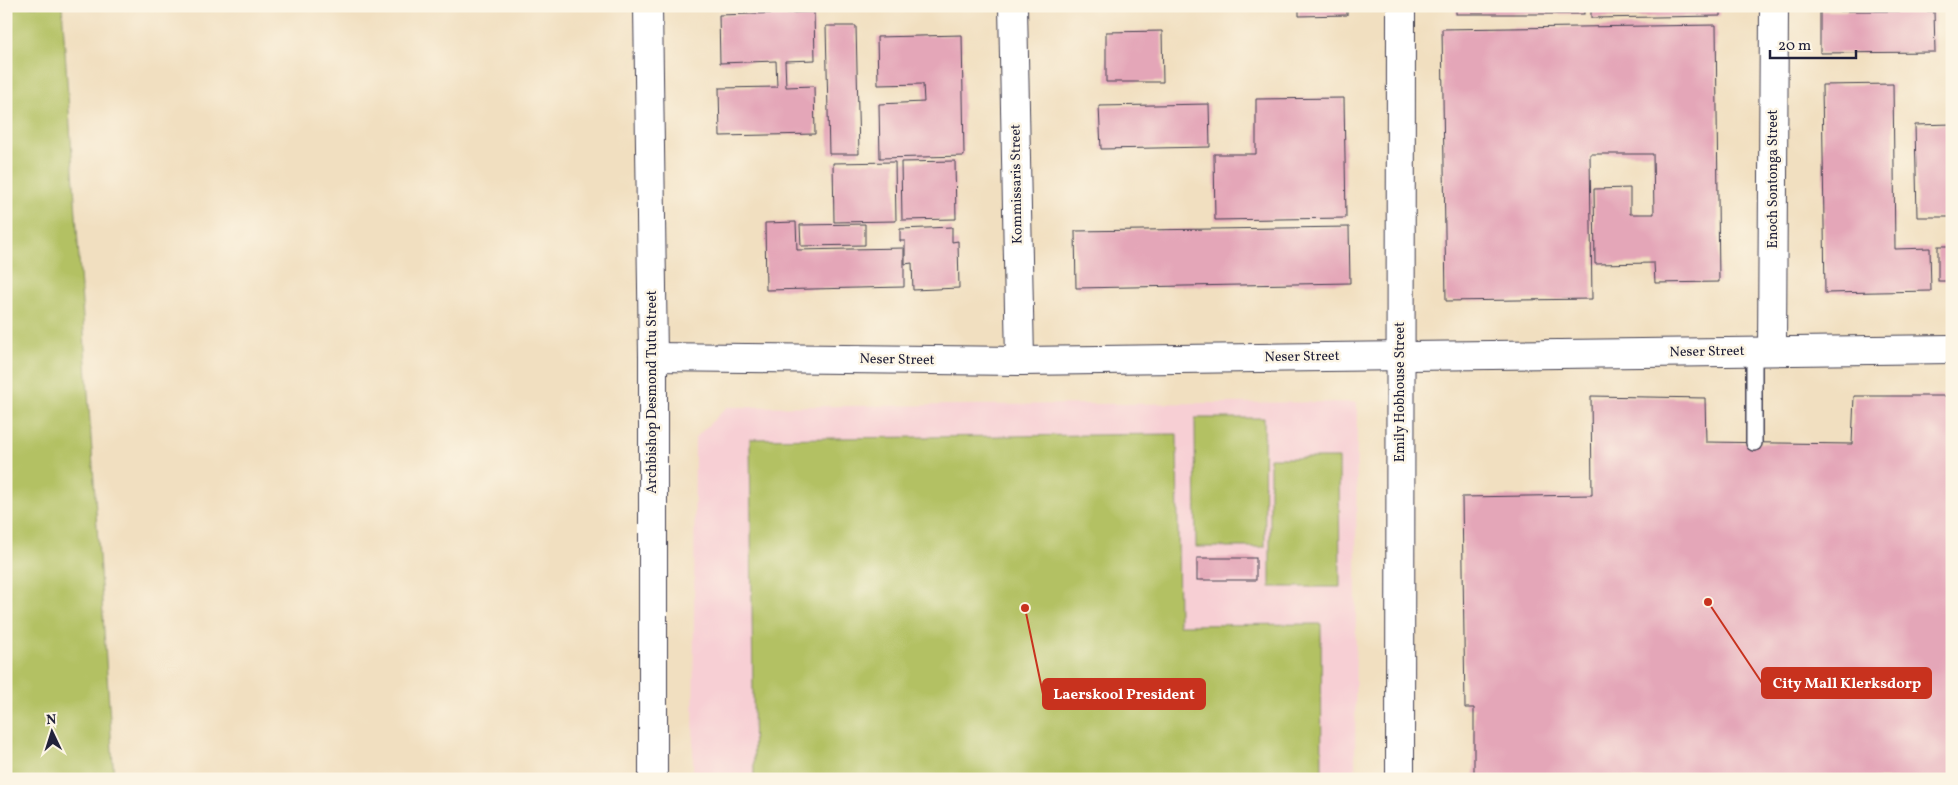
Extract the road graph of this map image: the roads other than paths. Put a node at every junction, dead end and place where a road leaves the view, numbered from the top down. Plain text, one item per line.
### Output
1 (648, 6) edge
2 (1014, 6) edge
3 (1401, 6) edge
4 (1774, 6) edge
5 (1952, 349) edge
6 (1763, 352) junction
7 (1400, 356) junction
8 (653, 358) junction
9 (1020, 361) junction
10 (1754, 442) dead end
11 (653, 779) edge
12 (1400, 779) edge

1 - 8 street, Archbishop Desmond Tutu Street
2 - 9 street, Kommissaris Street
3 - 7 street, Emily Hobhouse Street
4 - 6 street, Enoch Sontonga Street
5 - 6 street, Neser Street
6 - 7 street, Neser Street
6 - 10 lane
7 - 9 street, Neser Street
7 - 12 street, Emily Hobhouse Street
8 - 9 street, Neser Street
8 - 11 street, Archbishop Desmond Tutu Street

